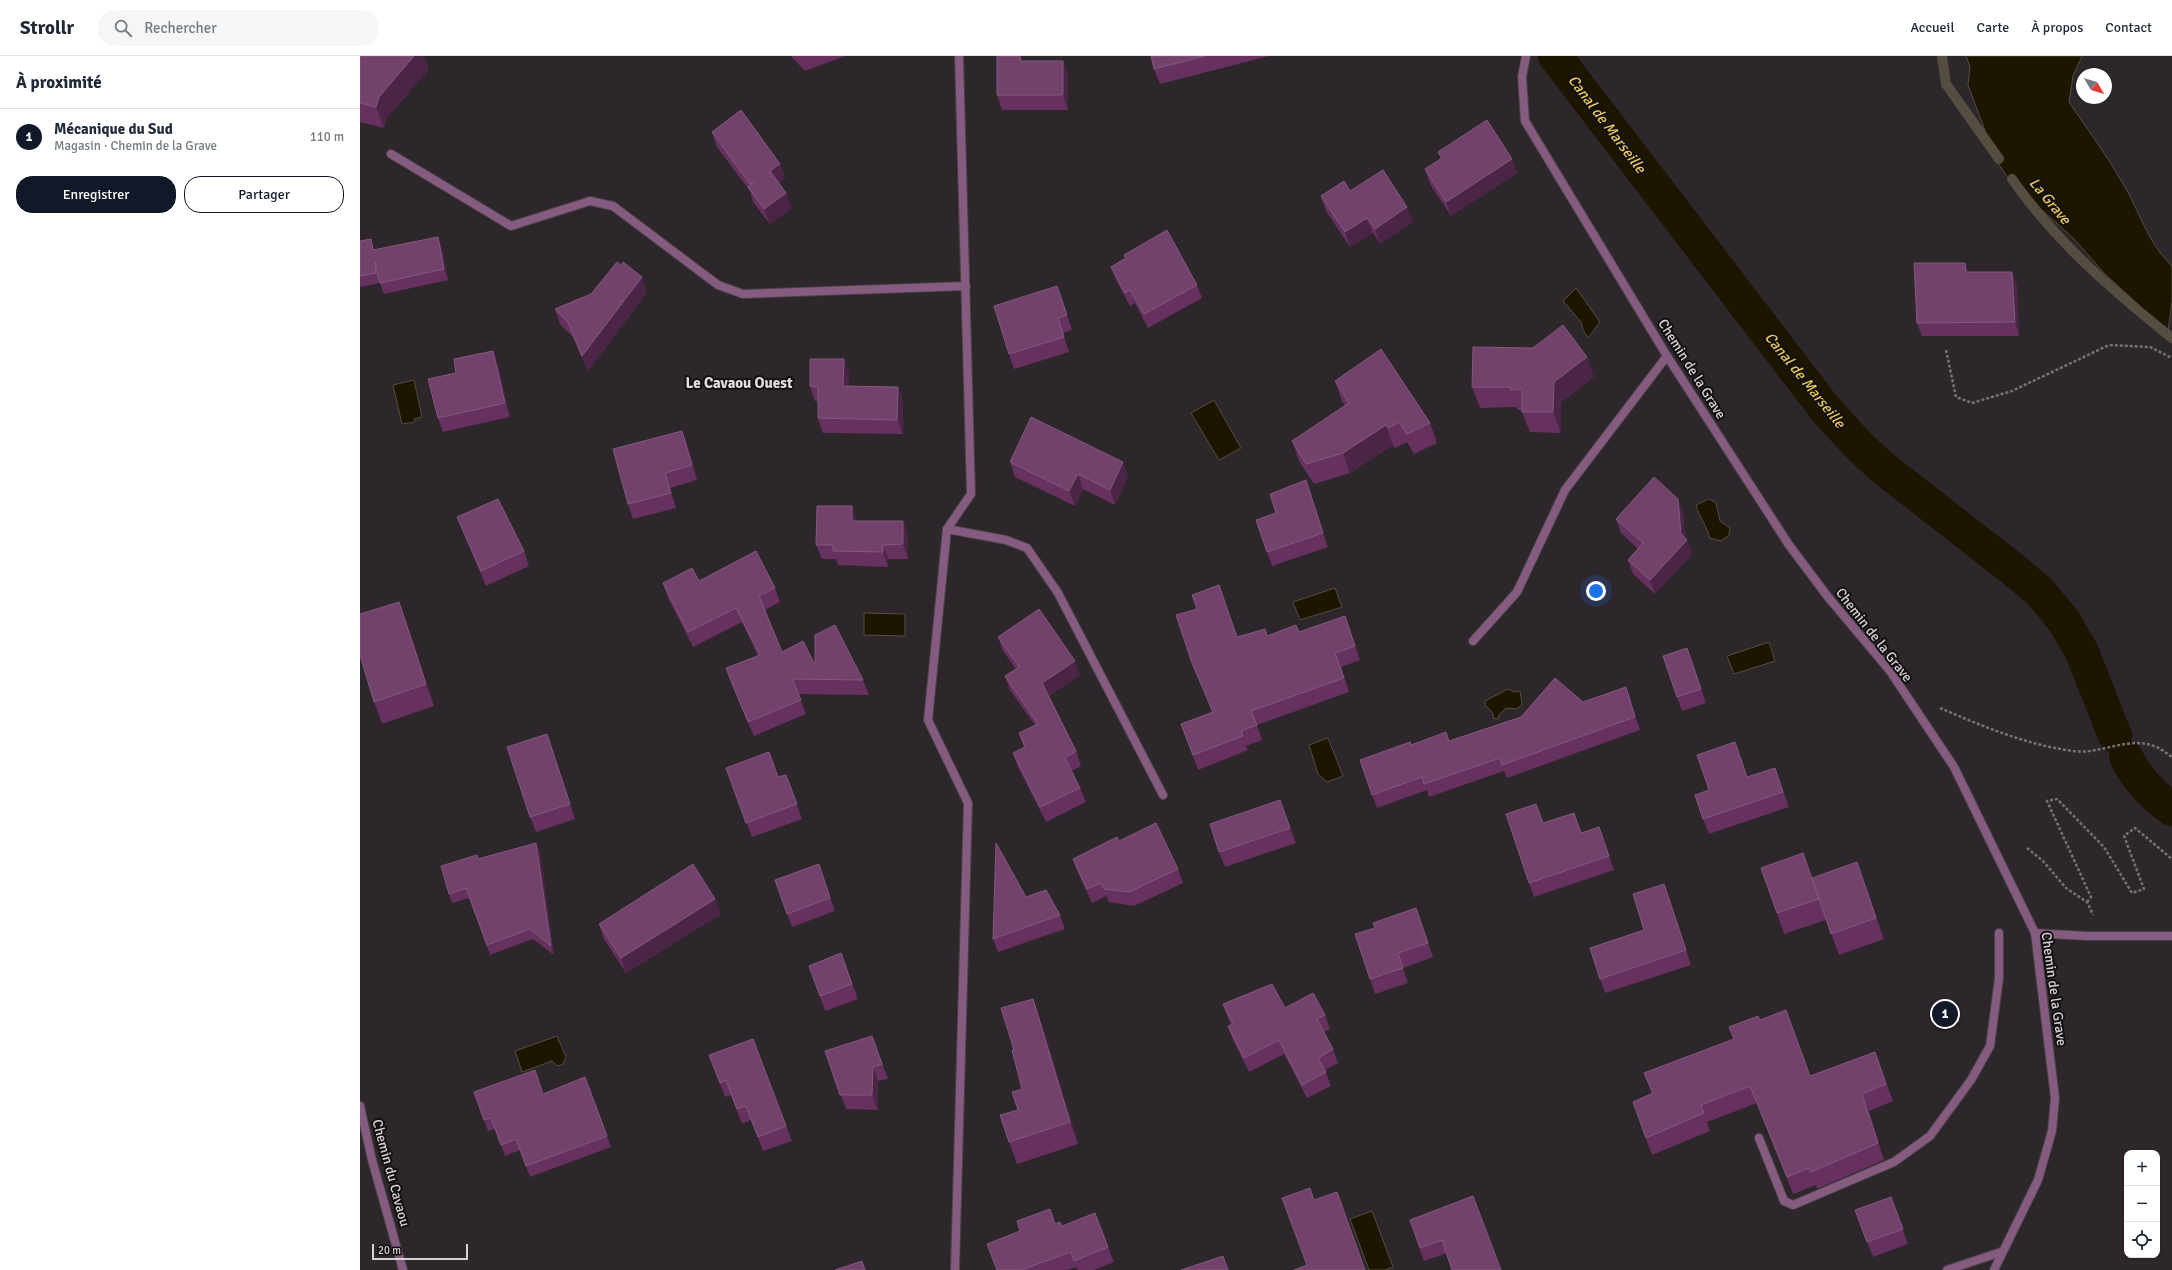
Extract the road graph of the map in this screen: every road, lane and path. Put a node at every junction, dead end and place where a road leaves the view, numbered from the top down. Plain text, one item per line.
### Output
1 (959, 56) edge
2 (1526, 56) edge
3 (391, 154) dead end
4 (966, 286) junction
5 (1946, 350) dead end
6 (1667, 356) junction
7 (2172, 358) edge
8 (947, 529) junction
9 (1473, 641) dead end
10 (1939, 707) dead end
11 (2172, 756) edge
12 (1163, 795) dead end
13 (2027, 848) dead end
14 (2172, 859) edge
15 (2087, 902) junction
16 (2089, 919) dead end
17 (1999, 933) dead end
18 (2035, 933) junction
19 (2172, 936) edge
20 (360, 1106) edge
21 (1759, 1138) dead end
22 (2001, 1252) junction
23 (403, 1270) edge
24 (955, 1270) edge
25 (1947, 1270) edge
26 (1994, 1270) edge

1 - 4 street
2 - 6 street, Chemin de la Grave
3 - 4 street
4 - 8 street
5 - 7 path
6 - 9 street
6 - 18 street, Chemin de la Grave
8 - 12 street
8 - 24 street
10 - 11 path
13 - 15 path
14 - 15 path
15 - 16 path
17 - 21 street
18 - 19 street
18 - 22 street, Chemin de la Grave
20 - 23 street, Chemin du Cavaou
22 - 25 street
22 - 26 street, Chemin de la Grave

